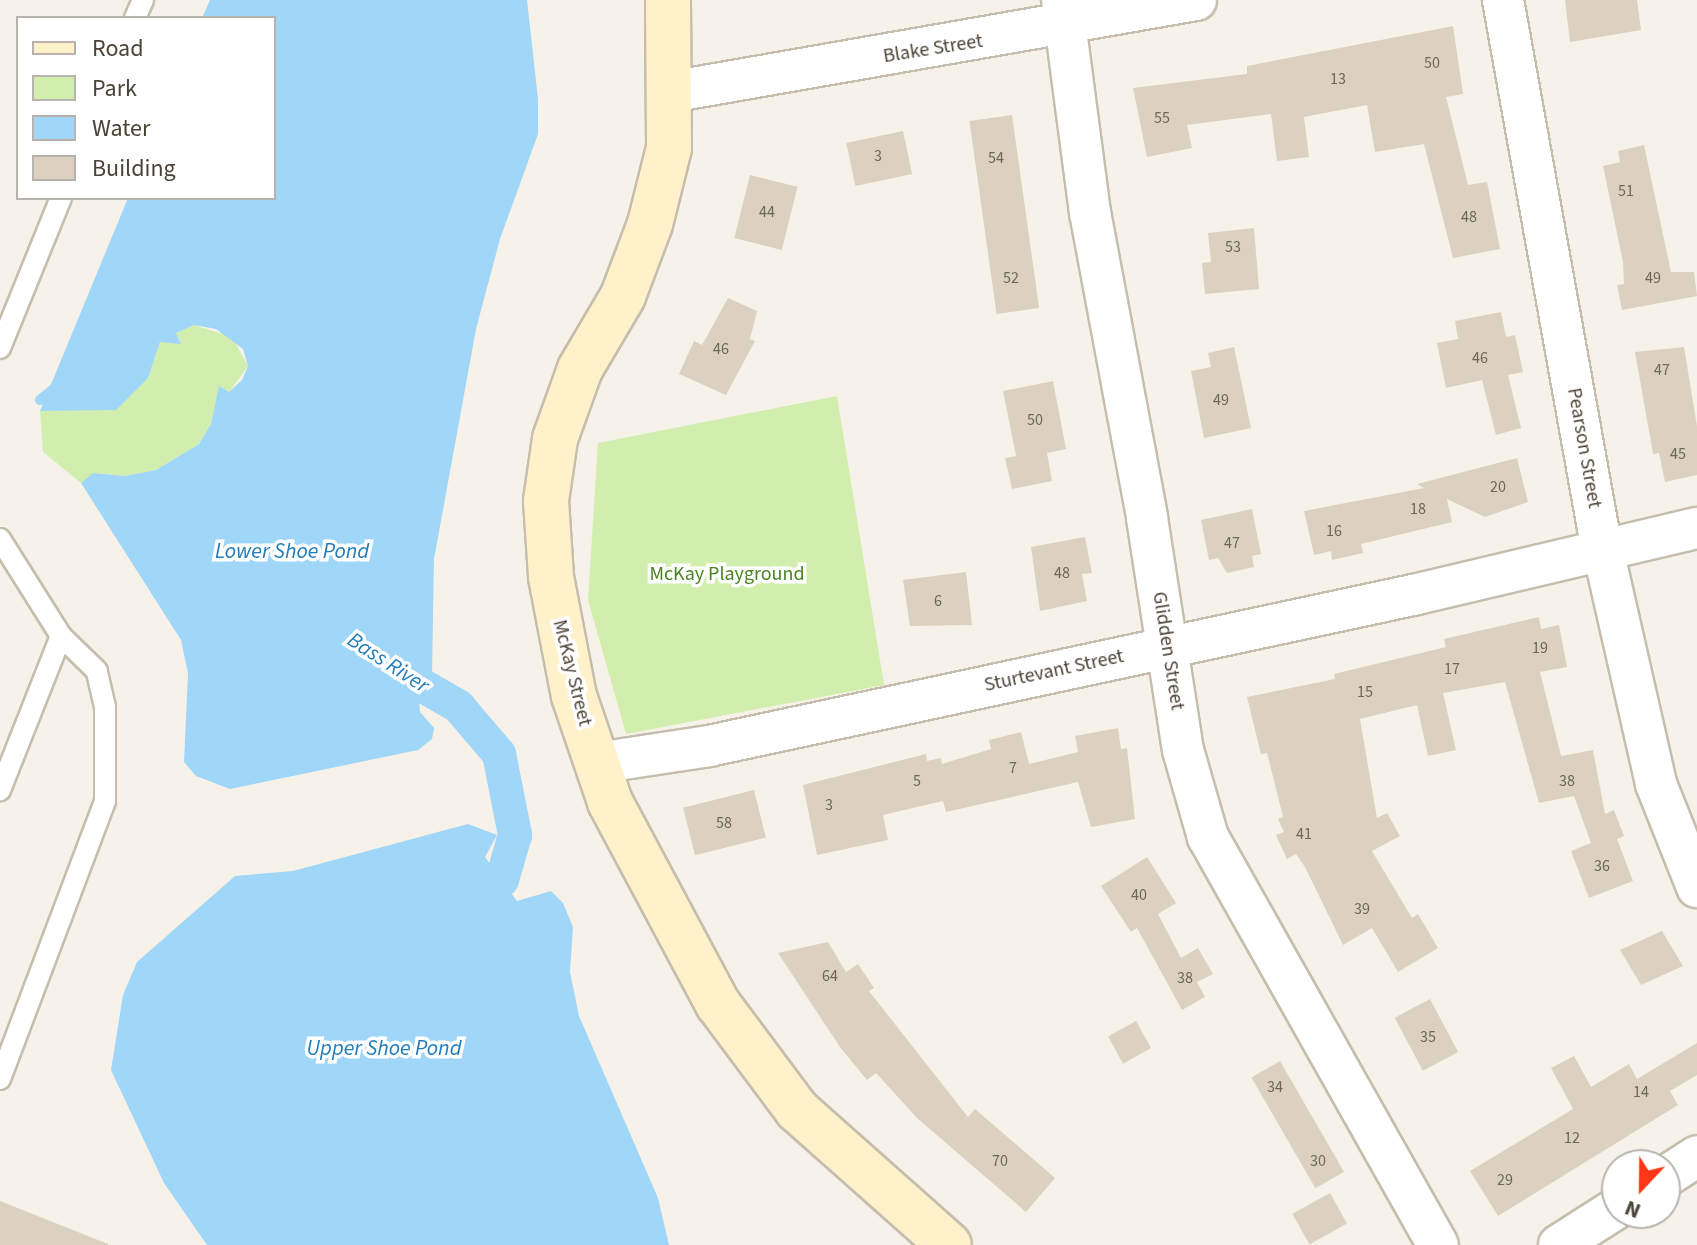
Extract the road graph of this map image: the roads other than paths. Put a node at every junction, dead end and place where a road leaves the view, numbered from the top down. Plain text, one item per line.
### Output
1 (668, 0) edge
2 (1196, 0) edge
3 (1503, 0) edge
4 (1063, 13) edge
5 (670, 92) junction
6 (60, 200) edge
7 (0, 348) edge
8 (1697, 528) edge
9 (0, 539) edge
10 (1603, 550) junction
11 (61, 636) junction
12 (1167, 647) junction
13 (597, 763) junction
14 (0, 790) edge
15 (1697, 887) edge
16 (0, 1079) edge
17 (1601, 1218) edge
18 (949, 1245) edge
19 (1438, 1245) edge
20 (1559, 1245) edge

1 - 5 main road, McKay Street
2 - 4 street, Blake Street
3 - 10 street, Pearson Street
4 - 5 street, Blake Street
4 - 12 street, Glidden Street
5 - 13 main road, McKay Street
6 - 7 lane
8 - 10 street, Sturtevant Street
9 - 11 lane
10 - 12 street, Sturtevant Street
10 - 15 street, Pearson Street
11 - 14 lane
11 - 16 lane
12 - 13 street, Sturtevant Street
12 - 19 street, Glidden Street
13 - 18 main road, McKay Street
17 - 20 street

